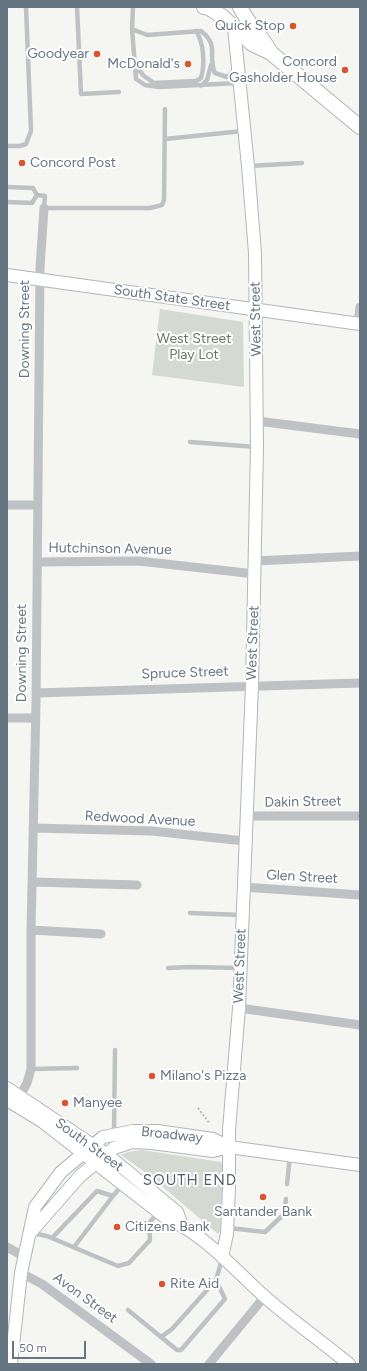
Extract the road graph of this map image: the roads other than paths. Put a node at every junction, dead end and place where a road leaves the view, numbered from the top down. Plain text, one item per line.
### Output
1 (26, 7) edge
2 (77, 7) edge
3 (132, 7) edge
4 (204, 7) edge
5 (227, 7) edge
6 (240, 7) edge
7 (234, 28) junction
8 (132, 29) junction
9 (196, 32) junction
10 (271, 53) junction
11 (211, 65) junction
12 (135, 66) junction
13 (238, 67) junction
14 (240, 83) junction
15 (201, 86) junction
16 (119, 92) dead end
17 (165, 109) dead end
18 (360, 127) edge
19 (245, 131) junction
20 (165, 139) junction
21 (7, 146) edge
22 (302, 163) dead end
23 (248, 166) junction
24 (7, 187) edge
25 (37, 195) junction
26 (7, 202) edge
27 (44, 208) junction
28 (7, 275) edge
29 (40, 280) junction
30 (360, 307) edge
31 (256, 310) junction
32 (359, 324) edge
33 (257, 421) junction
34 (360, 434) edge
35 (190, 442) dead end
36 (257, 447) junction
37 (7, 505) edge
38 (37, 505) junction
39 (360, 556) edge
40 (255, 561) junction
41 (37, 562) junction
42 (255, 574) junction
43 (360, 683) edge
44 (252, 685) junction
45 (36, 693) junction
46 (7, 718) edge
47 (35, 718) junction
48 (246, 816) junction
49 (360, 816) edge
50 (33, 828) junction
51 (244, 841) junction
52 (33, 882) junction
53 (137, 885) dead end
54 (243, 887) junction
55 (360, 894) edge
56 (190, 913) dead end
57 (242, 915) junction
58 (31, 930) junction
59 (101, 934) dead end
60 (168, 968) dead end
61 (240, 968) junction
62 (239, 1008) junction
63 (360, 1025) edge
64 (115, 1050) dead end
65 (77, 1068) dead end
66 (31, 1069) junction
67 (7, 1088) edge
68 (20, 1096) junction
69 (7, 1100) edge
70 (114, 1134) junction
71 (93, 1146) junction
72 (229, 1147) junction
73 (84, 1154) junction
74 (106, 1154) junction
75 (290, 1155) junction
76 (96, 1163) junction
77 (360, 1165) edge
78 (122, 1184) junction
79 (287, 1184) dead end
80 (113, 1196) junction
81 (286, 1198) dead end
82 (159, 1212) junction
83 (182, 1224) junction
84 (227, 1228) junction
85 (30, 1233) junction
86 (52, 1238) junction
87 (7, 1246) edge
88 (74, 1247) junction
89 (23, 1256) junction
90 (222, 1257) junction
91 (20, 1272) junction
92 (216, 1280) junction
93 (265, 1296) junction
94 (128, 1310) dead end
95 (161, 1336) junction
96 (11, 1364) edge
97 (151, 1364) edge
98 (209, 1364) edge
99 (350, 1364) edge

1 - 21 lane
2 - 16 lane
3 - 8 lane
4 - 7 main road
5 - 7 main road
6 - 10 main road
7 - 10 main road
7 - 13 street, West Street
8 - 9 lane
8 - 12 lane
9 - 11 lane
9 - 12 lane
10 - 18 main road
11 - 13 lane
11 - 15 lane
12 - 15 lane
13 - 14 street, West Street
14 - 15 lane
14 - 19 street, West Street
17 - 20 lane
19 - 20 lane
19 - 23 street, West Street
20 - 27 lane
22 - 23 lane
23 - 31 street, West Street
24 - 25 lane
25 - 26 lane
25 - 27 lane
27 - 29 street, Downing Street
28 - 29 street, South State Street
29 - 31 street, South State Street
29 - 38 street, Downing Street
30 - 32 street
31 - 32 street, South State Street
31 - 33 street, West Street
33 - 34 street
33 - 36 street, West Street
35 - 36 lane
36 - 40 street, West Street
37 - 38 street
38 - 41 street, Downing Street
39 - 40 street
40 - 42 street, West Street
41 - 42 street, Hutchinson Avenue
41 - 45 street, Downing Street
42 - 44 street, West Street
43 - 44 street, Spruce Street
44 - 45 street, Spruce Street
44 - 48 street, West Street
45 - 47 street, Downing Street
46 - 47 street
47 - 50 street, Downing Street
48 - 49 street, Dakin Street
48 - 51 street, West Street
50 - 51 street, Redwood Avenue
50 - 52 street, Downing Street
51 - 54 street, West Street
52 - 53 street
52 - 58 street, Downing Street
54 - 55 street, Glen Street
54 - 57 street, West Street
56 - 57 lane
57 - 61 street, West Street
58 - 59 street
58 - 66 street, Downing Street
60 - 61 lane
61 - 62 street, West Street
62 - 63 street
62 - 72 street, West Street
64 - 70 lane
65 - 66 lane
66 - 68 street, Downing Street
67 - 68 street, South Street
68 - 71 street, South Street
69 - 73 street, South Street
70 - 71 street, Broadway
70 - 72 street, Broadway
71 - 73 street, Broadway
71 - 74 street, South Street
72 - 74 street, Broadway
72 - 75 street, Broadway
72 - 84 street, West Street
73 - 76 street, South Street
73 - 85 street, Broadway
74 - 76 street, Broadway
74 - 83 street, South Street
75 - 77 street, Broadway
75 - 79 lane
76 - 78 street, South Street
76 - 85 street, Broadway
78 - 80 lane
78 - 82 street, South Street
80 - 86 lane
80 - 88 lane
81 - 84 lane
82 - 83 street, South Street
82 - 88 lane
83 - 90 street, South Street
84 - 90 street, West Street
85 - 86 lane
85 - 89 street, Broadway
86 - 88 lane
87 - 89 street
89 - 91 street, Broadway
90 - 92 lane
90 - 93 street, South Street
91 - 96 street, Broadway
91 - 97 street, Avon Street
92 - 95 lane
92 - 95 lane
93 - 98 street
93 - 99 street, South Street
94 - 95 lane

